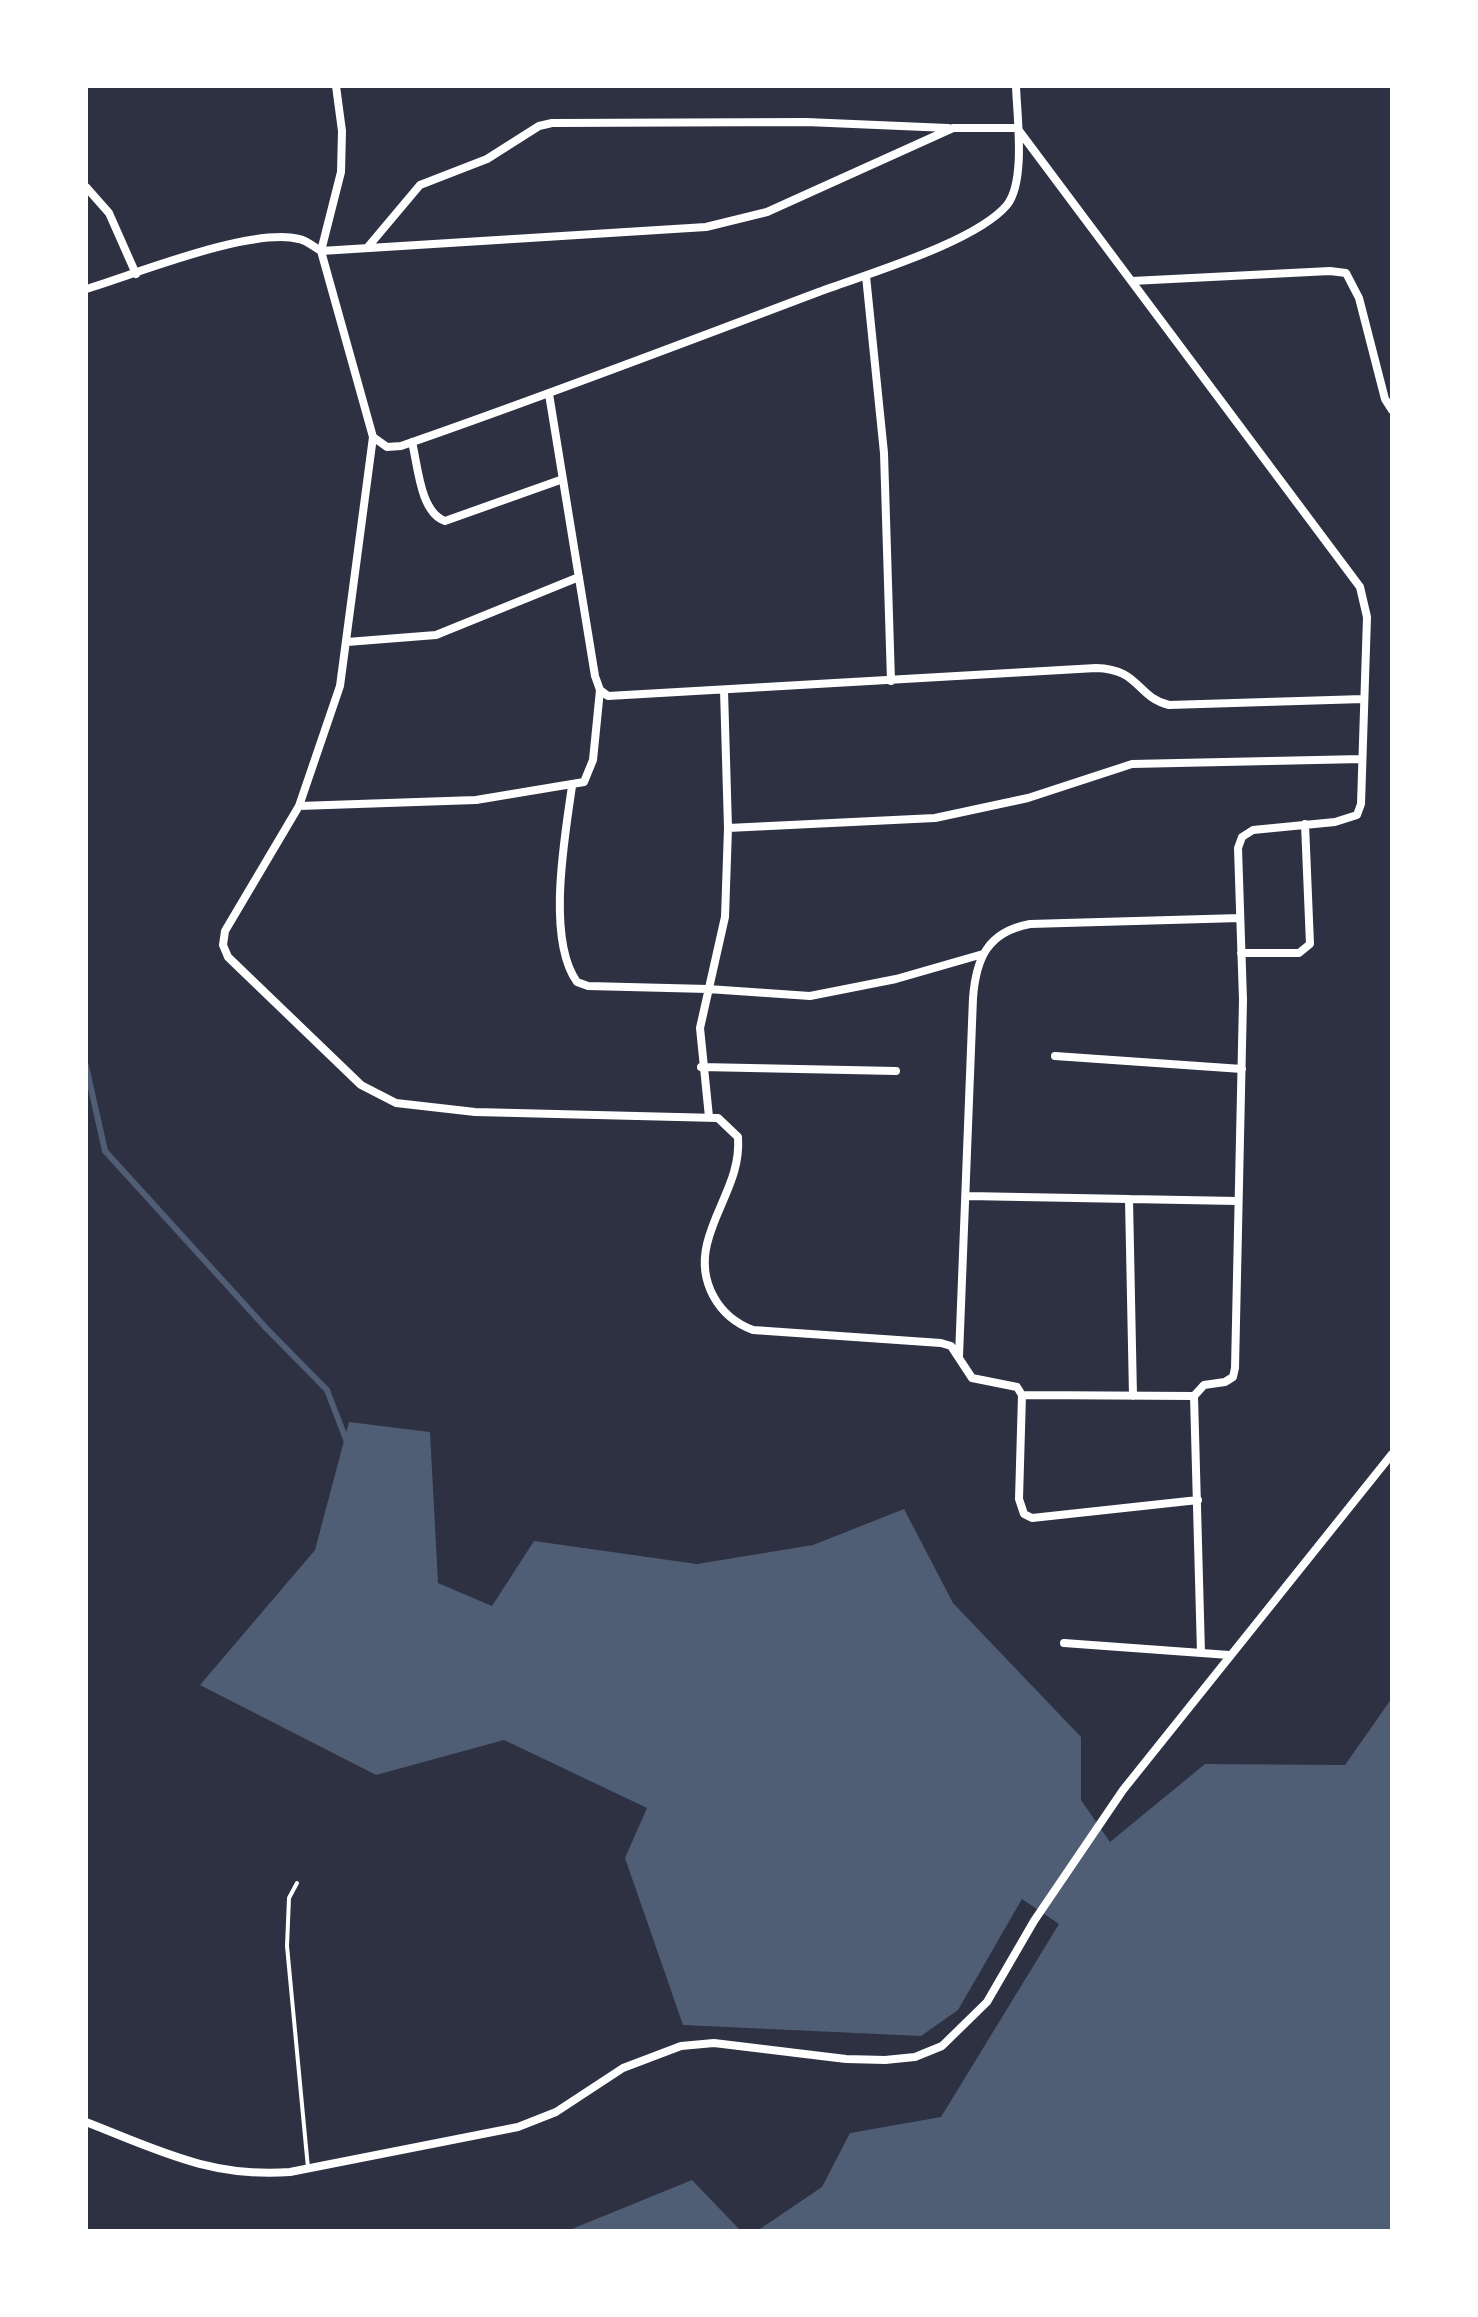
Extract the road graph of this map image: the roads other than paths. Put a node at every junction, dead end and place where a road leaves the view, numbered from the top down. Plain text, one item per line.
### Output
1 (336, 86) edge
2 (1016, 86) edge
3 (953, 128) junction
4 (1017, 128) junction
5 (86, 187) edge
6 (367, 248) junction
7 (321, 251) junction
8 (136, 274) junction
9 (866, 276) junction
10 (1132, 281) junction
11 (86, 289) edge
12 (549, 394) junction
13 (1392, 410) edge
14 (373, 437) junction
15 (412, 442) junction
16 (563, 479) junction
17 (579, 577) junction
18 (347, 642) junction
19 (891, 681) junction
20 (600, 690) junction
21 (724, 690) junction
22 (1363, 699) junction
23 (1362, 759) junction
24 (572, 786) junction
25 (299, 806) junction
26 (1305, 824) junction
27 (728, 828) junction
28 (1240, 918) junction
29 (1241, 953) junction
30 (983, 954) junction
31 (708, 989) junction
32 (1055, 1056) dead end
33 (701, 1067) junction
34 (1242, 1069) junction
35 (896, 1071) dead end
36 (709, 1117) junction
37 (967, 1196) junction
38 (1129, 1199) junction
39 (1237, 1201) junction
40 (959, 1356) junction
41 (1022, 1395) junction
42 (1133, 1396) junction
43 (1194, 1396) junction
44 (1392, 1454) edge
45 (1198, 1500) junction
46 (1064, 1643) dead end
47 (1201, 1653) junction
48 (1229, 1655) junction
49 (297, 1883) dead end
50 (86, 2122) edge
51 (308, 2168) junction

1 - 7 street
2 - 4 street
3 - 4 street
3 - 6 street
3 - 6 street
4 - 9 street
4 - 10 street
5 - 8 street
6 - 7 street
7 - 8 street
7 - 14 street
8 - 11 street
9 - 12 street
9 - 19 street
10 - 13 street
10 - 22 street
12 - 15 street
12 - 16 street
14 - 15 street
14 - 18 street
15 - 16 street
16 - 17 street
17 - 18 street
17 - 20 street
18 - 25 street
19 - 21 street
19 - 22 street
20 - 21 street
20 - 24 street
21 - 27 street
22 - 23 street
23 - 26 street
23 - 27 street
24 - 25 street
24 - 31 street
25 - 36 street
26 - 28 street
26 - 29 street
27 - 31 street
28 - 29 street
28 - 30 street
29 - 34 street
30 - 31 street
30 - 37 street
31 - 33 street
32 - 34 street
33 - 35 street
33 - 36 street
34 - 39 street
36 - 40 street
37 - 38 street
37 - 40 street
38 - 39 street
38 - 42 street
39 - 43 street
40 - 41 street
41 - 42 street
41 - 45 street
42 - 43 street
43 - 45 street
44 - 48 street
45 - 47 street
46 - 47 street
47 - 48 street
48 - 51 street
49 - 51 lane
50 - 51 street

